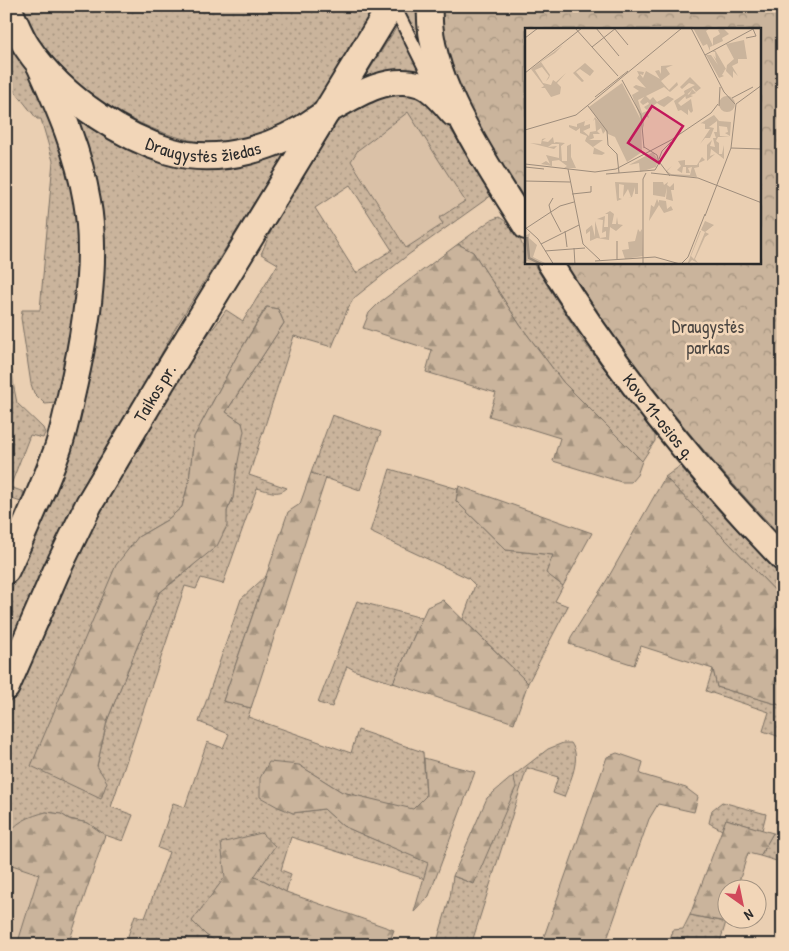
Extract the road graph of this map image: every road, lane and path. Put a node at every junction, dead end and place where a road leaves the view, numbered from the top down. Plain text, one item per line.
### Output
1 (7, 6) edge
2 (393, 6) edge
3 (430, 6) edge
4 (24, 47) edge
5 (430, 75) junction
6 (327, 112) junction
7 (525, 225) edge
8 (550, 264) edge
9 (783, 559) edge
10 (6, 570) edge
11 (6, 687) edge

1 - 4 main road, Draugystės žiedas
2 - 5 street
2 - 6 main road, Draugystės žiedas
3 - 5 main road
4 - 6 main road, Draugystės žiedas
4 - 10 main road
5 - 6 main road
5 - 7 main road
6 - 11 main road, Taikos pr.
8 - 9 main road, Kovo 11-osios g.

